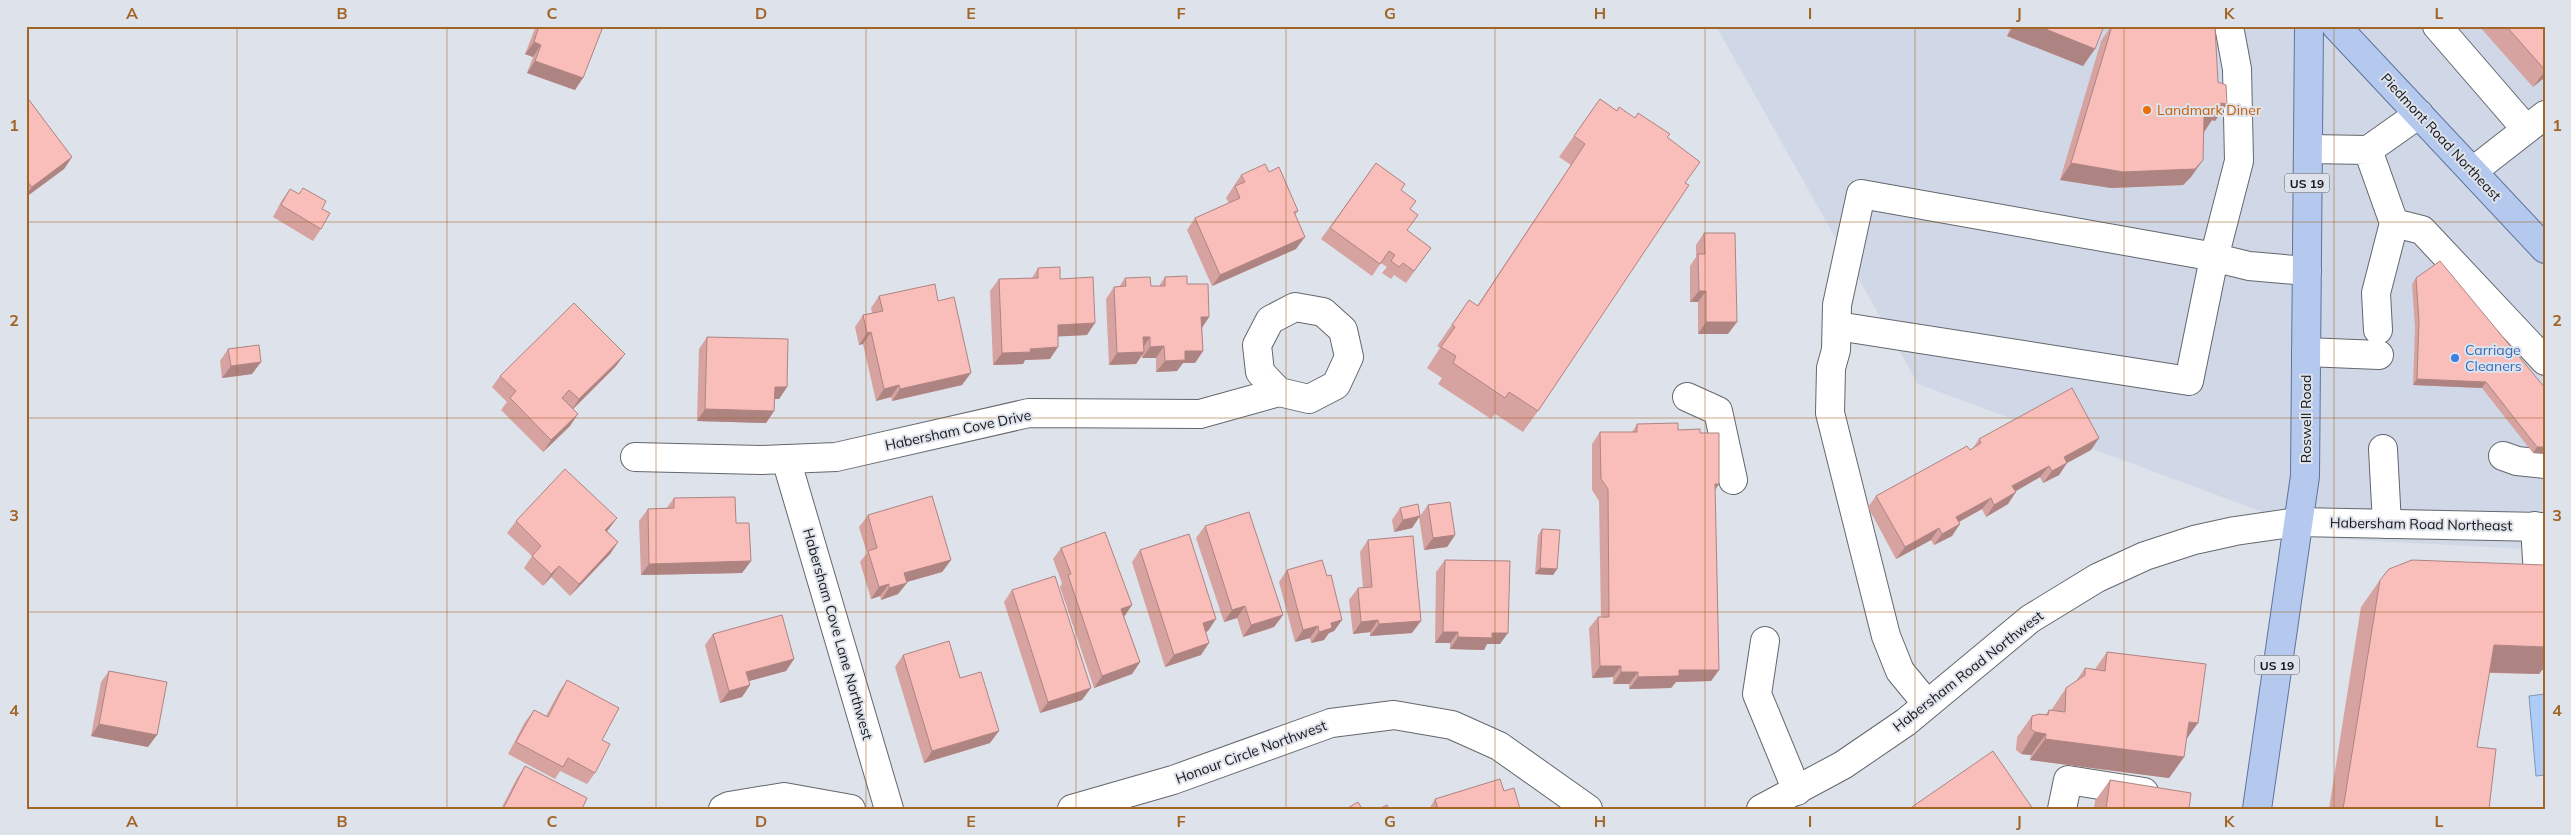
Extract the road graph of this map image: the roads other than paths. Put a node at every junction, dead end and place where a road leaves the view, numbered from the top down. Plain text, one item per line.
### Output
1 (2229, 26) edge
2 (2309, 26) edge
3 (2336, 26) edge
4 (2437, 26) edge
5 (2419, 114) junction
6 (2536, 122) edge
7 (2308, 149) junction
8 (2368, 150) junction
9 (2473, 172) junction
10 (2394, 223) junction
11 (2545, 249) edge
12 (2209, 257) junction
13 (2307, 271) junction
14 (1837, 326) junction
15 (2306, 352) junction
16 (2545, 360) edge
17 (1279, 392) dead end
18 (1687, 397) dead end
19 (2383, 449) dead end
20 (2503, 456) dead end
21 (635, 457) dead end
22 (786, 459) junction
23 (2545, 464) edge
24 (1733, 480) dead end
25 (2297, 522) junction
26 (2387, 524) junction
27 (2540, 526) edge
28 (2539, 593) edge
29 (1765, 641) dead end
30 (1927, 704) junction
31 (1797, 791) junction
32 (2171, 796) edge
33 (723, 809) edge
34 (851, 809) edge
35 (889, 809) edge
36 (1072, 809) edge
37 (1588, 809) edge
38 (1761, 809) edge
39 (2062, 809) edge
40 (2257, 809) edge

1 - 12 street
2 - 7 main road, Roswell Road / US 19
3 - 5 main road, Piedmont Road Northeast
4 - 6 street
5 - 8 street
5 - 9 main road, Piedmont Road Northeast
6 - 9 street
7 - 8 street
7 - 13 main road, Roswell Road / US 19
8 - 10 street
9 - 11 main road, Piedmont Road Northeast
10 - 15 street
10 - 16 street
12 - 13 street
12 - 14 street
12 - 14 street
13 - 15 main road, Roswell Road / US 19
14 - 30 street
15 - 25 main road, Roswell Road / US 19
17 - 22 street, Habersham Cove Drive
18 - 24 street
19 - 26 street
20 - 23 street
21 - 22 street, Habersham Cove Drive
22 - 35 street, Habersham Cove Lane Northwest
25 - 26 street, Habersham Road Northeast
25 - 30 street, Habersham Road Northwest
25 - 40 main road, Roswell Road / US 19
26 - 27 street, Habersham Road Northeast
27 - 28 street
29 - 31 street
30 - 31 street, Habersham Road Northwest
31 - 38 street, Habersham Road Northwest
32 - 39 street
33 - 34 street
36 - 37 street, Honour Circle Northwest

